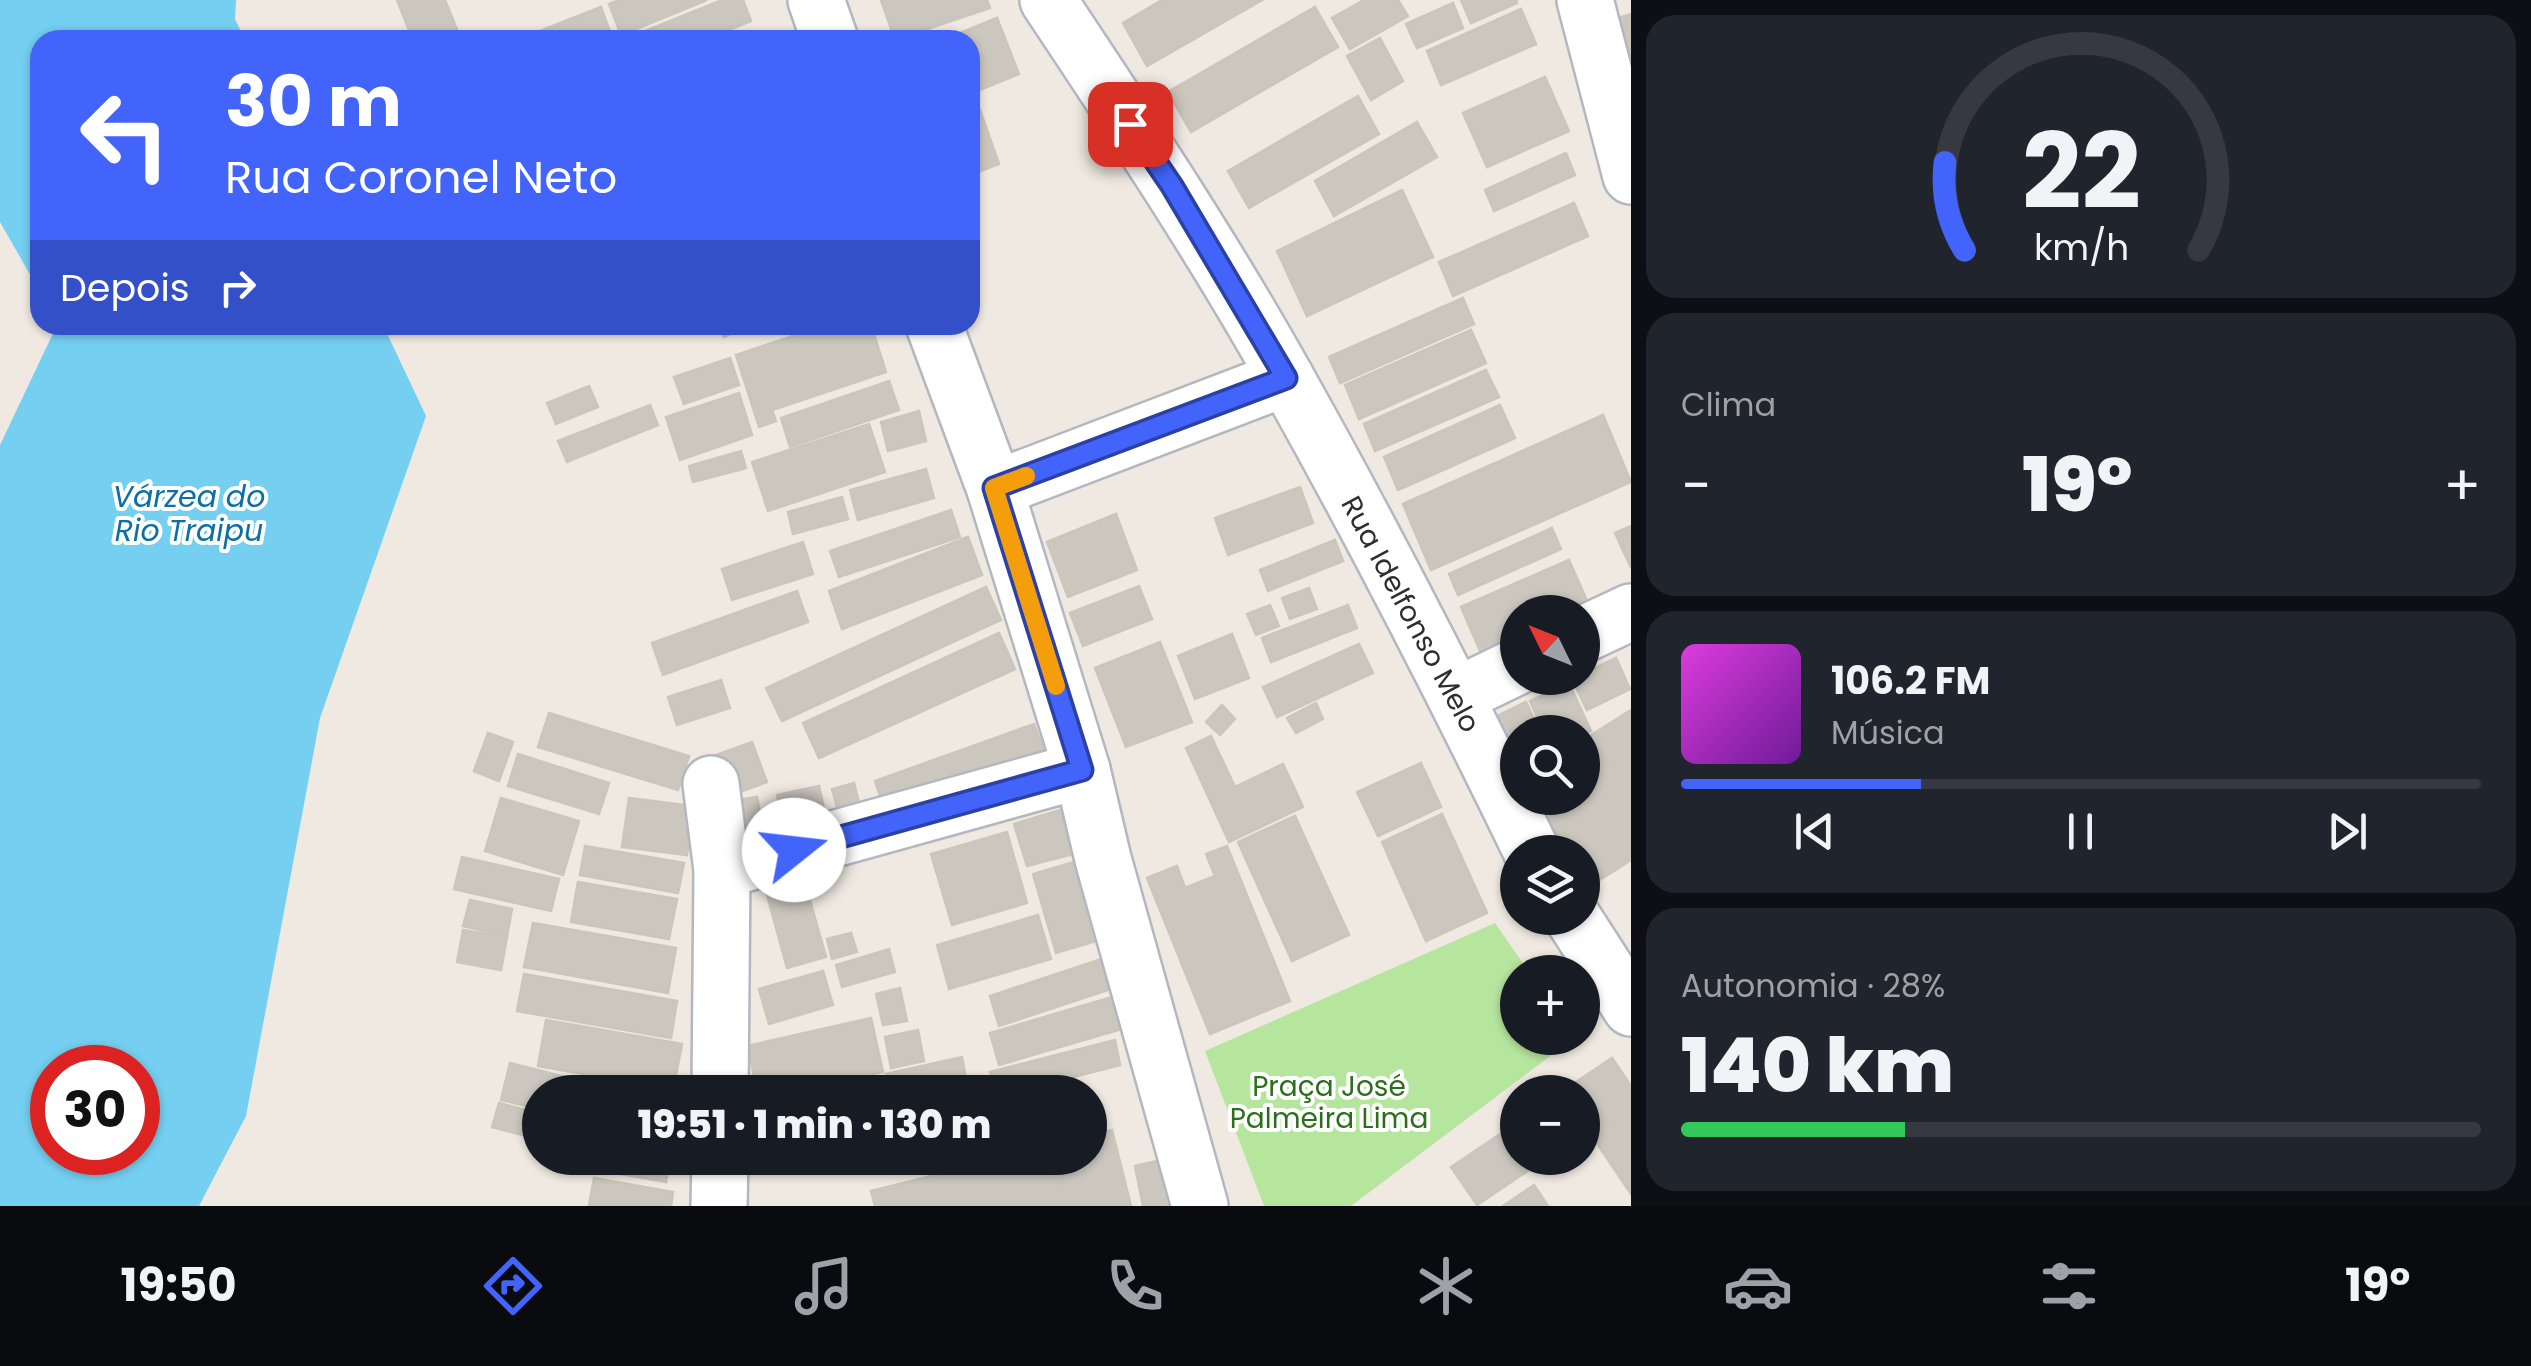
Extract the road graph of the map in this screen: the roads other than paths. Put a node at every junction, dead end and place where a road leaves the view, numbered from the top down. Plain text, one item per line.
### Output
1 (816, 0) edge
2 (1048, 0) edge
3 (1585, 0) edge
4 (826, 30) edge
5 (1631, 176) edge
6 (938, 335) edge
7 (1286, 378) junction
8 (994, 488) junction
9 (1631, 612) edge
10 (1600, 627) edge
11 (1500, 675) edge
12 (1456, 696) junction
13 (1082, 770) junction
14 (711, 784) dead end
15 (1524, 835) edge
16 (722, 870) junction
17 (1584, 935) edge
18 (1631, 1008) edge
19 (720, 1075) edge
20 (720, 1175) edge
21 (719, 1206) edge
22 (1200, 1206) edge

1 - 4 street
2 - 7 street, Rua Idelfonso Melo
3 - 5 street
6 - 8 street
7 - 8 street
7 - 12 street, Rua Idelfonso Melo
8 - 13 street
9 - 10 street
11 - 12 street
12 - 15 street, Rua Idelfonso Melo
13 - 16 street
13 - 22 street
14 - 16 street
16 - 19 street
17 - 18 street
20 - 21 street

